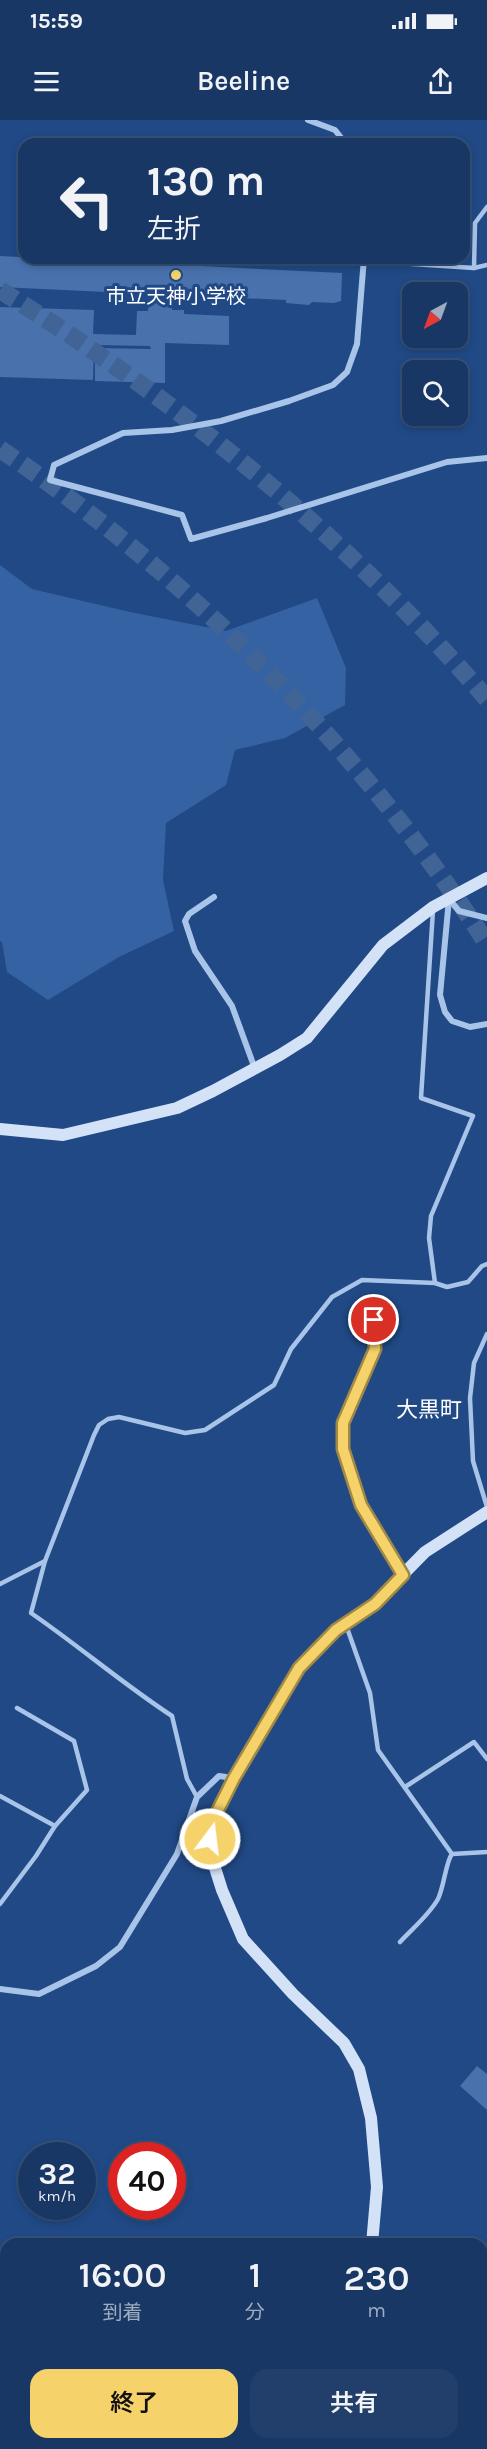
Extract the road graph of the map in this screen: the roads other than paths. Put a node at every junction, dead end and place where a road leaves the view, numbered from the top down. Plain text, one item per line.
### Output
1 (308, 120) edge
2 (341, 138) edge
3 (487, 207) edge
4 (364, 264) edge
5 (413, 264) edge
6 (487, 265) edge
7 (474, 268) junction
8 (487, 458) edge
9 (487, 878) edge
10 (214, 897) dead end
11 (449, 898) junction
12 (433, 907) junction
13 (487, 918) edge
14 (487, 1024) edge
15 (255, 1069) junction
16 (0, 1129) edge
17 (487, 1264) edge
18 (435, 1283) junction
19 (374, 1320) dead end
20 (487, 1334) edge
21 (487, 1507) edge
22 (487, 1512) edge
23 (45, 1561) junction
24 (403, 1575) junction
25 (0, 1584) edge
26 (345, 1623) junction
27 (16, 1708) dead end
28 (487, 1759) edge
29 (234, 1778) junction
30 (405, 1787) junction
31 (0, 1796) edge
32 (198, 1797) junction
33 (56, 1826) junction
34 (487, 1852) edge
35 (452, 1854) junction
36 (0, 1904) edge
37 (400, 1942) dead end
38 (0, 1989) edge
39 (373, 2238) edge

1 - 2 street
3 - 7 lane
4 - 8 street
5 - 7 lane
6 - 7 lane
9 - 11 street
10 - 15 street
11 - 12 street
11 - 13 street
11 - 14 street
12 - 15 street
12 - 18 lane
15 - 16 street
17 - 18 lane
18 - 23 lane
19 - 24 lane
20 - 21 lane
22 - 24 street
23 - 25 lane
23 - 32 lane
24 - 26 street
26 - 29 street
26 - 30 lane
27 - 33 lane
28 - 30 lane
29 - 32 street
29 - 39 street
30 - 35 lane
31 - 33 lane
32 - 38 street
33 - 36 lane
34 - 35 lane
35 - 37 lane

